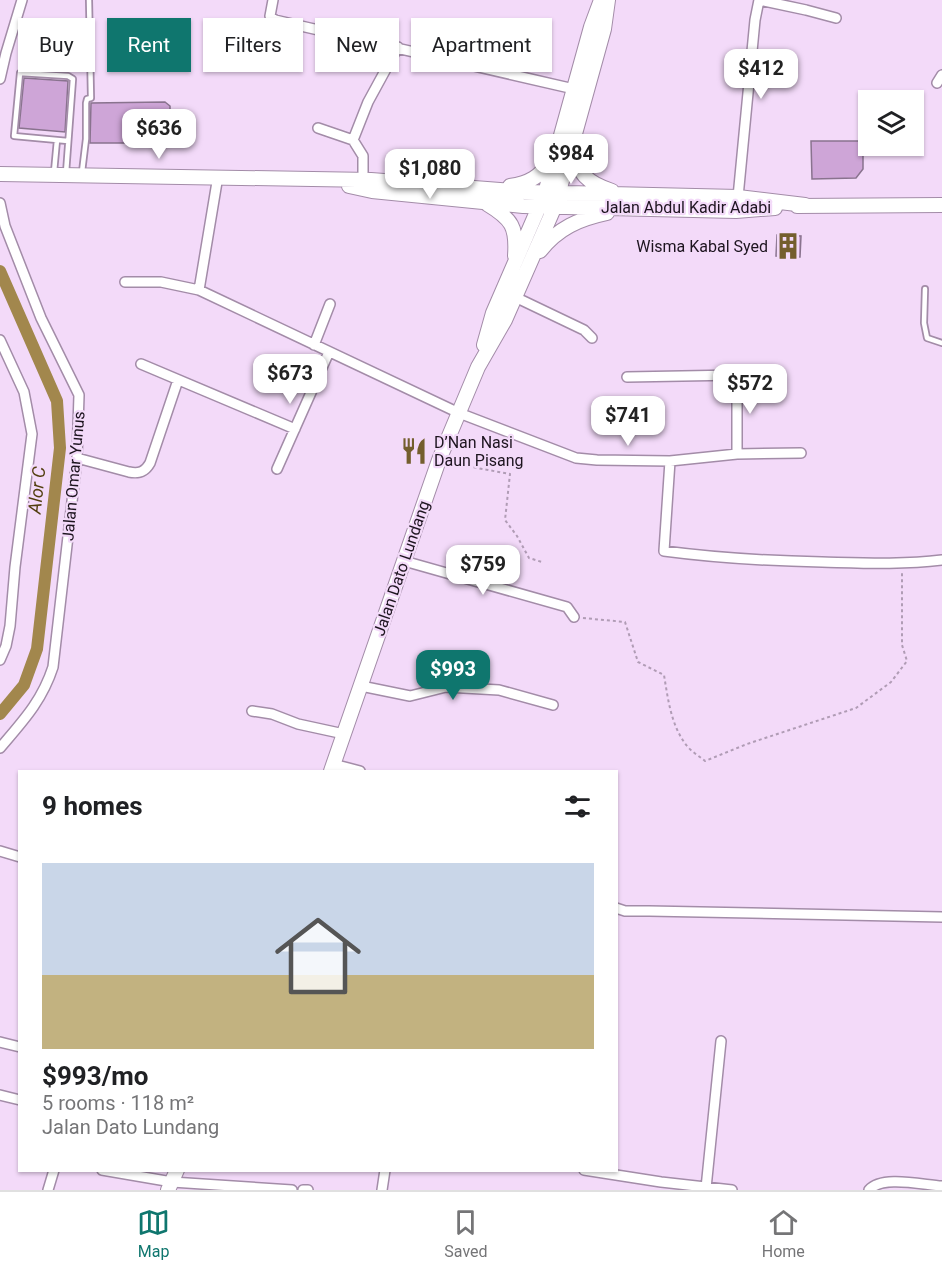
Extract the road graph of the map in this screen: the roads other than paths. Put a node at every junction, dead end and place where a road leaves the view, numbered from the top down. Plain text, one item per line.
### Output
1 (21, 0) edge
2 (88, 0) edge
3 (273, 0) edge
4 (601, 0) edge
5 (608, 0) edge
6 (759, 0) edge
7 (836, 18) dead end
8 (315, 29) edge
9 (399, 48) edge
10 (385, 72) edge
11 (0, 79) edge
12 (574, 89) junction
13 (318, 128) dead end
14 (576, 134) junction
15 (57, 140) junction
16 (353, 140) junction
17 (68, 141) junction
18 (556, 151) junction
19 (0, 174) edge
20 (60, 175) junction
21 (81, 175) junction
22 (218, 176) junction
23 (316, 180) junction
24 (363, 180) junction
25 (545, 192) junction
26 (622, 194) junction
27 (484, 195) junction
28 (738, 197) junction
29 (557, 200) junction
30 (0, 203) edge
31 (942, 205) edge
32 (540, 206) junction
33 (805, 206) junction
34 (630, 208) junction
35 (530, 263) junction
36 (515, 264) junction
37 (125, 282) dead end
38 (925, 289) dead end
39 (199, 290) junction
40 (515, 297) junction
41 (330, 304) dead end
42 (592, 338) dead end
43 (0, 340) edge
44 (942, 343) edge
45 (314, 345) junction
46 (329, 352) junction
47 (141, 364) dead end
48 (478, 367) junction
49 (627, 376) dead end
50 (178, 380) junction
51 (459, 413) junction
52 (294, 429) junction
53 (801, 453) dead end
54 (737, 454) junction
55 (77, 458) junction
56 (670, 461) junction
57 (277, 469) dead end
58 (942, 560) edge
59 (404, 561) junction
60 (574, 617) road end
61 (0, 660) edge
62 (361, 686) junction
63 (553, 705) dead end
64 (252, 711) dead end
65 (344, 734) junction
66 (0, 748) edge
67 (332, 767) edge
68 (353, 770) edge
69 (0, 850) edge
70 (18, 856) edge
71 (618, 908) edge
72 (942, 917) edge
73 (721, 1041) dead end
74 (0, 1042) edge
75 (18, 1046) edge
76 (0, 1095) edge
77 (18, 1100) edge
78 (53, 1172) edge
79 (115, 1172) edge
80 (385, 1172) edge
81 (594, 1172) edge
82 (173, 1181) edge
83 (660, 1186) edge
84 (942, 1186) edge
85 (206, 1187) edge
86 (706, 1188) junction
87 (48, 1190) edge
88 (292, 1190) edge
89 (303, 1190) edge
90 (308, 1190) edge
91 (382, 1190) edge
92 (732, 1190) edge
93 (869, 1190) edge

1 - 11 street
2 - 21 lane
3 - 8 street
4 - 12 main road, Jalan Dato Lundang
5 - 14 main road, Jalan Dato Lundang
6 - 7 street
6 - 28 street
9 - 12 street
10 - 16 street
12 - 18 main road, Jalan Dato Lundang
13 - 16 street
14 - 26 main road
14 - 29 main road, Jalan Dato Lundang
15 - 17 lane
15 - 17 lane
15 - 20 lane
16 - 24 street
17 - 20 lane
18 - 25 main road, Jalan Dato Lundang
18 - 27 main road
19 - 20 main road, Jalan Abdul Kadir Adabi
20 - 21 main road, Jalan Abdul Kadir Adabi
21 - 22 main road, Jalan Abdul Kadir Adabi
22 - 23 main road, Jalan Abdul Kadir Adabi
22 - 39 street
23 - 24 main road, Jalan Abdul Kadir Adabi
23 - 27 main road, Jalan Abdul Kadir Adabi
24 - 27 main road, Jalan Abdul Kadir Adabi
25 - 27 main road, Jalan Abdul Kadir Adabi
25 - 29 main road, Jalan Abdul Kadir Adabi
25 - 32 main road, Jalan Dato Lundang
26 - 28 main road, Jalan Abdul Kadir Adabi
26 - 29 main road, Jalan Abdul Kadir Adabi
27 - 32 main road, Jalan Abdul Kadir Adabi
27 - 36 main road
28 - 33 main road, Jalan Abdul Kadir Adabi
29 - 32 main road, Jalan Abdul Kadir Adabi
29 - 34 main road, Jalan Abdul Kadir Adabi
29 - 35 main road, Jalan Dato Lundang
30 - 55 street, Jalan Omar Yunus
31 - 33 main road, Jalan Abdul Kadir Adabi
32 - 36 main road, Jalan Dato Lundang
33 - 34 main road, Jalan Abdul Kadir Adabi
34 - 35 main road
35 - 40 main road, Jalan Dato Lundang
36 - 48 main road, Jalan Dato Lundang
37 - 39 street
38 - 44 lane
39 - 45 street
40 - 42 street
40 - 48 main road, Jalan Dato Lundang
41 - 45 street
43 - 61 street
45 - 46 street
46 - 51 street
46 - 52 street
47 - 50 street
48 - 51 main road, Jalan Dato Lundang
49 - 54 street
50 - 52 street
50 - 55 street
51 - 56 street
51 - 59 main road, Jalan Dato Lundang
52 - 57 street
53 - 54 street
54 - 56 street
55 - 66 street, Jalan Omar Yunus
56 - 58 street
59 - 60 street
59 - 62 main road, Jalan Dato Lundang
62 - 63 street
62 - 65 main road, Jalan Dato Lundang
64 - 65 street
65 - 67 main road, Jalan Dato Lundang
67 - 68 street
69 - 70 street
71 - 72 street
73 - 86 street
74 - 75 street
76 - 77 street
78 - 87 street
79 - 82 street
80 - 91 street
81 - 83 street
82 - 85 street
83 - 86 street
84 - 93 street
85 - 88 street
86 - 92 street
89 - 90 street

